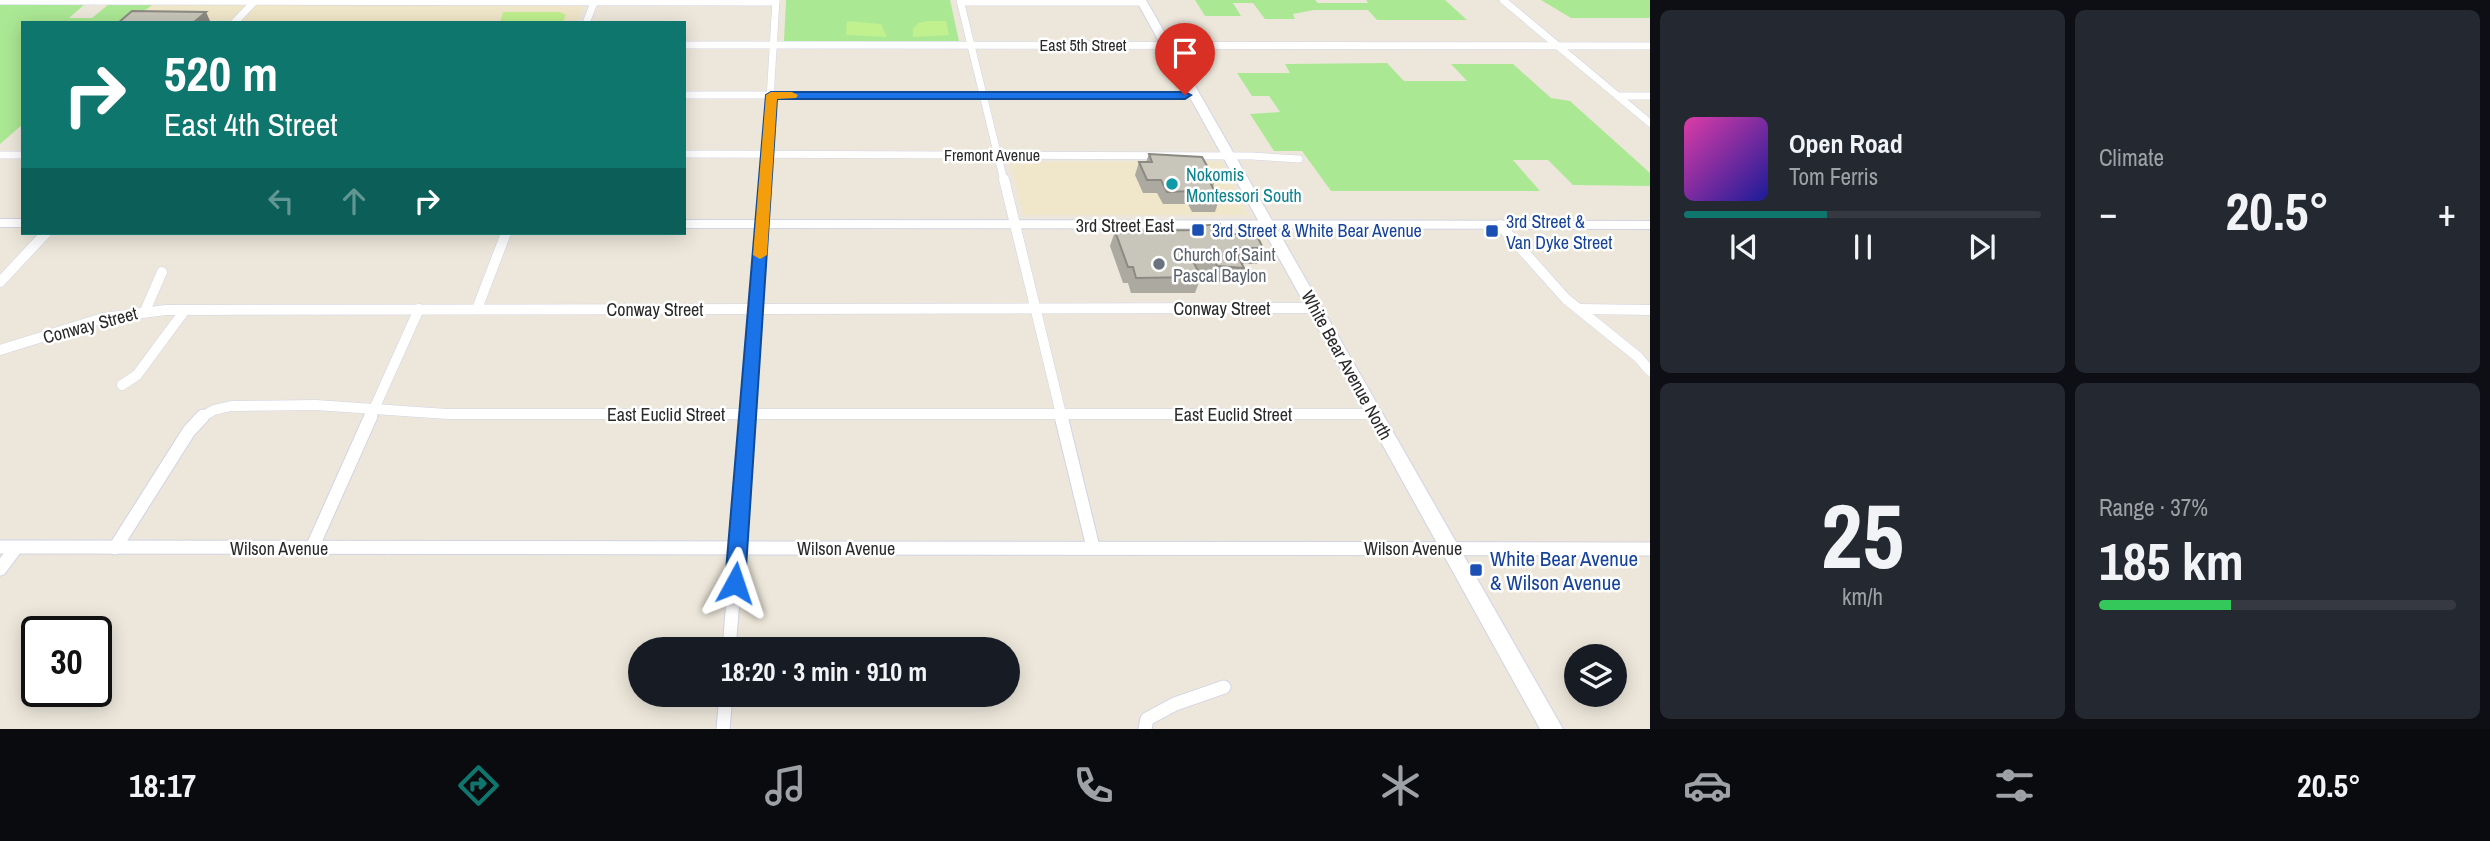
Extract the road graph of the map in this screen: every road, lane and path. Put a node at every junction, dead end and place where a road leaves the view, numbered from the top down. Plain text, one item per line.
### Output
1 (1503, 0) edge
2 (0, 1) edge
3 (255, 1) edge
4 (266, 1) edge
5 (414, 1) edge
6 (595, 1) edge
7 (776, 1) edge
8 (960, 1) edge
9 (1142, 1) edge
10 (236, 21) edge
11 (587, 21) edge
12 (686, 45) edge
13 (775, 45) junction
14 (971, 45) junction
15 (1167, 45) junction
16 (1558, 46) junction
17 (1650, 46) edge
18 (686, 95) edge
19 (771, 95) junction
20 (983, 95) junction
21 (1194, 95) junction
22 (1618, 96) junction
23 (1650, 96) edge
24 (1650, 123) edge
25 (0, 155) edge
26 (21, 155) edge
27 (686, 155) edge
28 (767, 155) junction
29 (998, 156) junction
30 (1229, 156) junction
31 (1299, 159) dead end
32 (0, 223) edge
33 (21, 223) edge
34 (686, 223) edge
35 (762, 223) junction
36 (1267, 224) junction
37 (1015, 225) junction
38 (1500, 225) junction
39 (1650, 225) edge
40 (44, 235) edge
41 (505, 235) edge
42 (162, 272) dead end
43 (0, 282) edge
44 (419, 309) junction
45 (477, 309) junction
46 (757, 309) junction
47 (1035, 309) junction
48 (1315, 309) junction
49 (1580, 309) junction
50 (185, 310) junction
51 (1650, 310) edge
52 (145, 311) junction
53 (0, 350) edge
54 (1650, 371) edge
55 (122, 385) dead end
56 (372, 410) junction
57 (748, 414) junction
58 (1060, 414) junction
59 (1374, 414) junction
60 (0, 547) edge
61 (1093, 547) junction
62 (115, 548) junction
63 (312, 548) junction
64 (738, 548) junction
65 (1450, 548) junction
66 (15, 549) junction
67 (1650, 549) edge
68 (0, 569) edge
69 (730, 637) edge
70 (1224, 687) dead end
71 (725, 707) edge
72 (723, 729) edge
73 (1144, 729) edge
74 (1552, 729) edge

1 - 16 street
2 - 3 street
3 - 4 street
3 - 10 street
4 - 5 street
5 - 6 street
6 - 7 street
6 - 11 street
7 - 13 street
8 - 9 street
8 - 14 street
9 - 15 main road, White Bear Avenue North
12 - 13 street, East 5th Street
13 - 14 street, East 5th Street
13 - 19 street
14 - 15 street, East 5th Street
14 - 20 street
15 - 16 street, East 5th Street
15 - 21 main road, White Bear Avenue North
16 - 17 street, East 5th Street
16 - 22 street
18 - 19 street
19 - 20 street
19 - 28 street
20 - 21 street
20 - 29 street
21 - 30 main road, White Bear Avenue North
22 - 23 street
22 - 24 street
25 - 26 street
27 - 28 street, Fremont Avenue
28 - 29 street, Fremont Avenue
28 - 35 street
29 - 30 street, Fremont Avenue
29 - 37 street
30 - 31 street, Fremont Avenue
30 - 36 main road, White Bear Avenue North
32 - 33 street
34 - 35 street, 3rd Street East
35 - 37 street, 3rd Street East
35 - 46 street
36 - 37 street, 3rd Street East
36 - 38 street, 3rd Street East
36 - 48 main road, White Bear Avenue North
37 - 47 street
38 - 39 street, 3rd Street East
38 - 49 street
40 - 43 street
41 - 45 street
42 - 52 street
44 - 45 street, Conway Street
44 - 50 street, Conway Street
44 - 56 street
45 - 46 street, Conway Street
46 - 47 street, Conway Street
46 - 57 street
47 - 48 street, Conway Street
47 - 58 street
48 - 59 main road, White Bear Avenue North
49 - 51 street
49 - 54 street
50 - 52 street, Conway Street
50 - 55 street
52 - 53 street, Conway Street
56 - 57 street, East Euclid Street
56 - 62 street, East Euclid Street
56 - 63 street
57 - 58 street, East Euclid Street
57 - 64 street
58 - 59 street, East Euclid Street
58 - 61 street
59 - 65 main road, White Bear Avenue North
60 - 66 street, Wilson Avenue
61 - 64 street, Wilson Avenue
61 - 65 street, Wilson Avenue
62 - 63 street, Wilson Avenue
62 - 66 street, Wilson Avenue
63 - 64 street, Wilson Avenue
64 - 69 street
65 - 67 street, Wilson Avenue
65 - 74 main road, White Bear Avenue North
66 - 68 street
70 - 73 street
71 - 72 street

